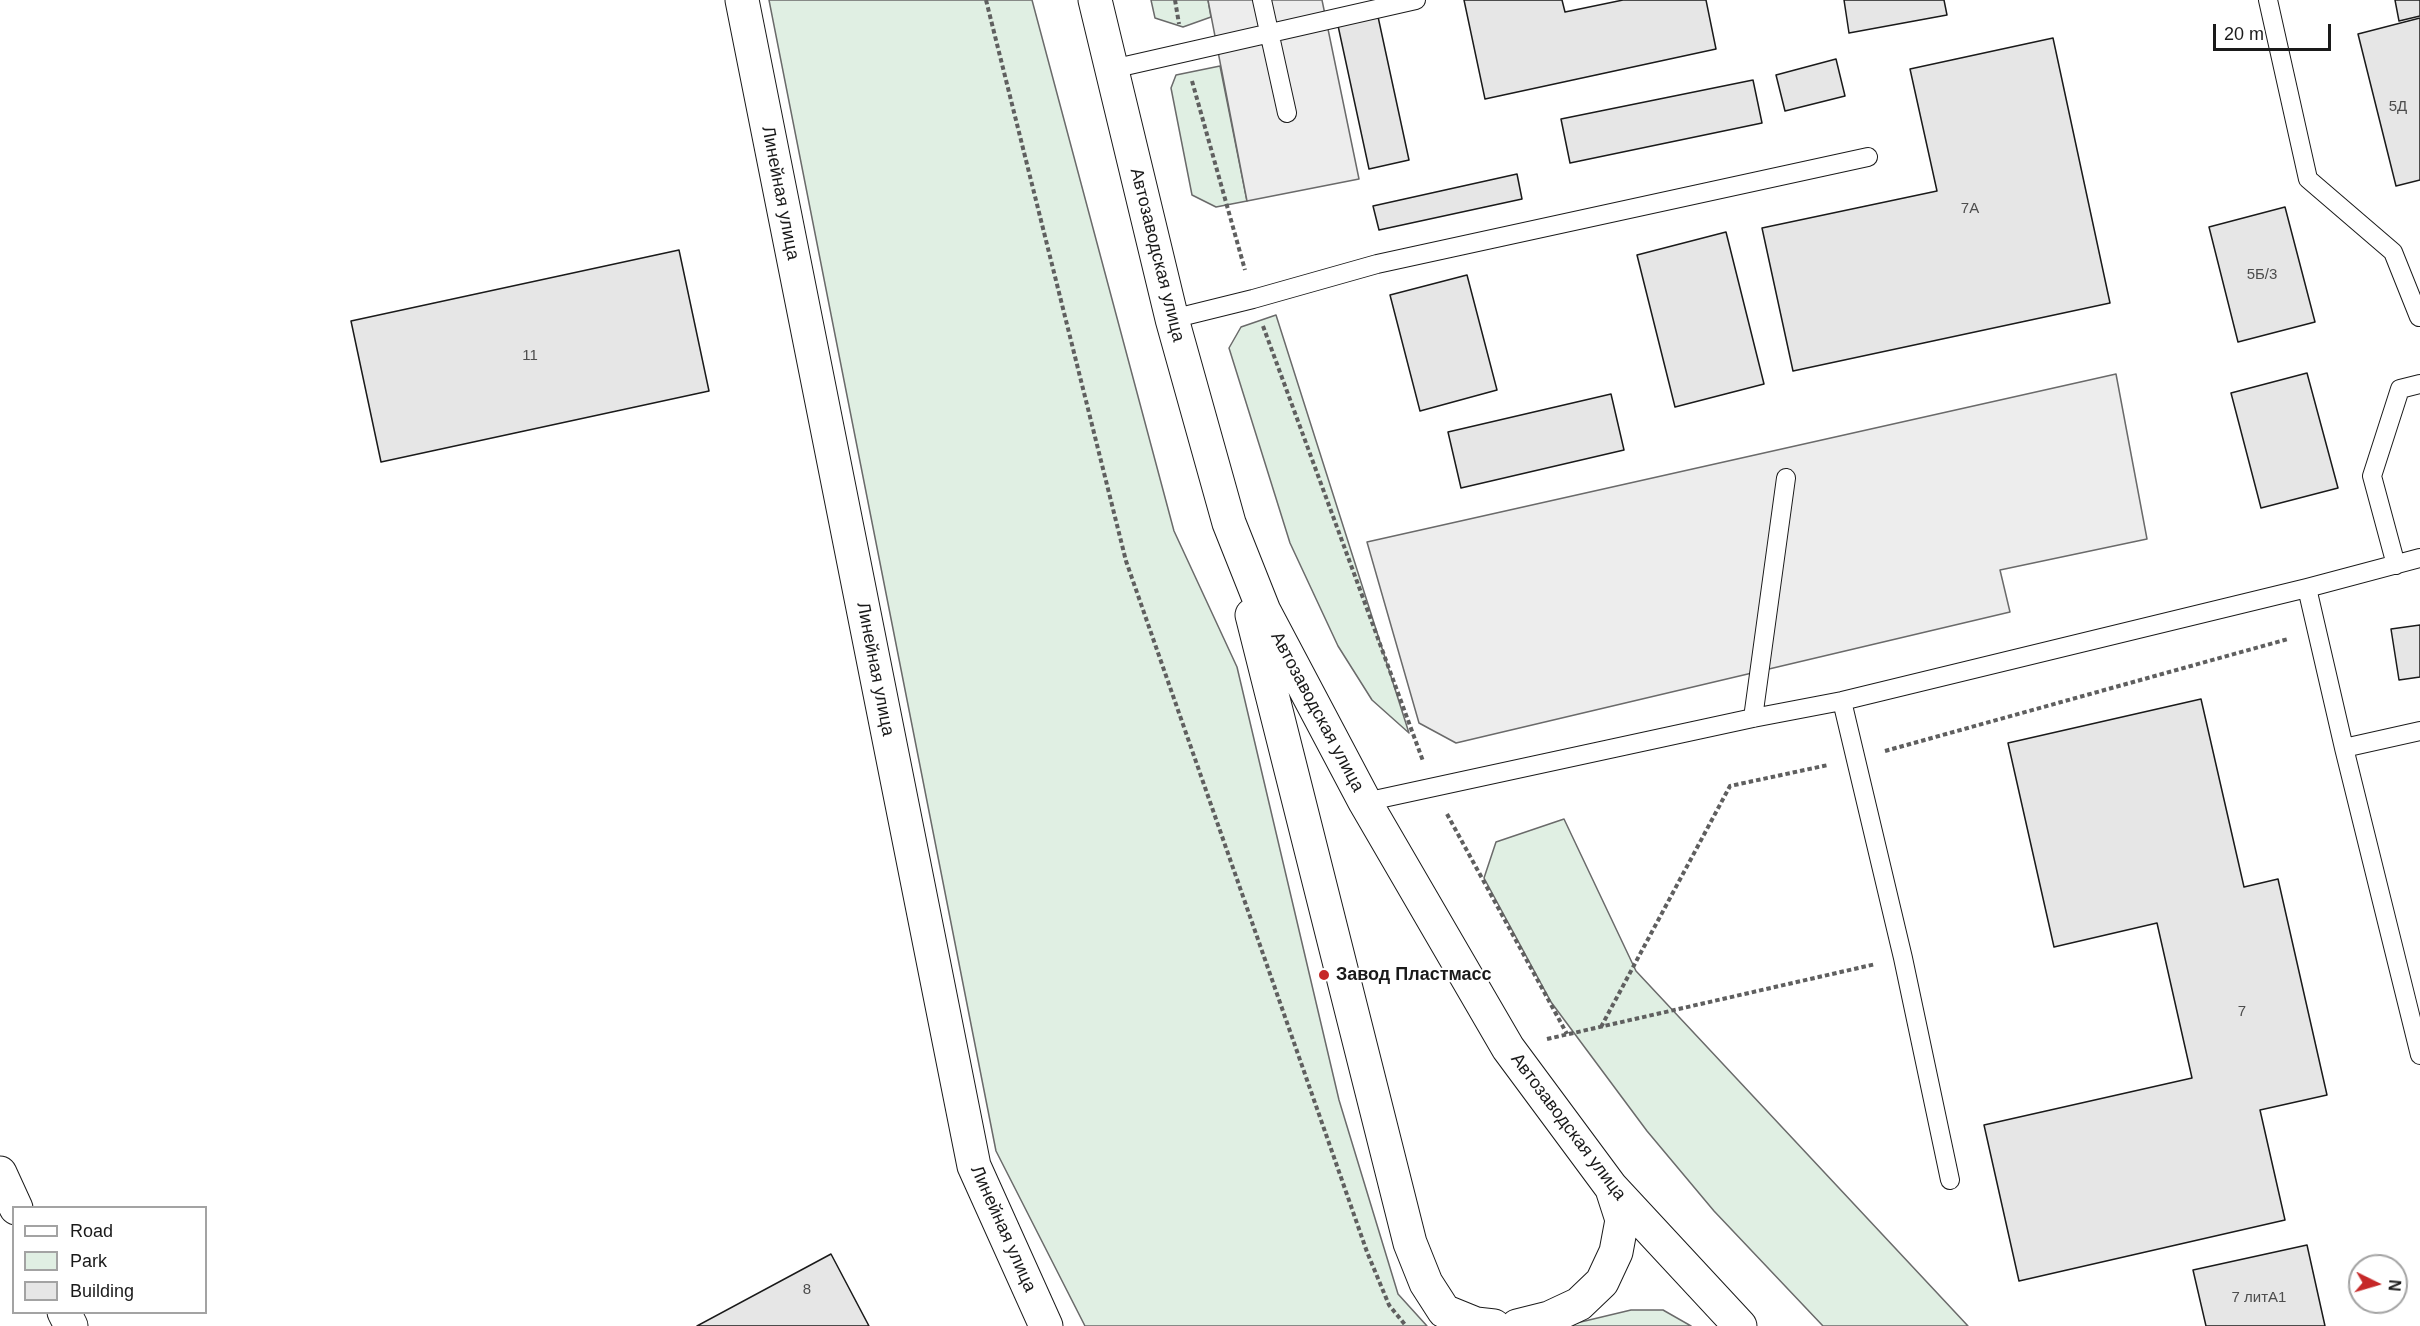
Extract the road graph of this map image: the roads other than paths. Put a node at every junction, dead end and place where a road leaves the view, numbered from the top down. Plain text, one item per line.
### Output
1 (742, 0) edge
2 (1095, 0) edge
3 (1262, 0) edge
4 (1411, 0) edge
5 (2268, 0) edge
6 (1269, 34) junction
7 (1112, 69) junction
8 (1287, 113) dead end
9 (1868, 157) dead end
10 (2419, 317) edge
11 (1172, 319) junction
12 (2420, 384) edge
13 (1786, 478) dead end
14 (1229, 523) junction
15 (2420, 558) edge
16 (2396, 565) junction
17 (2307, 588) junction
18 (1842, 701) junction
19 (1753, 718) junction
20 (2420, 731) edge
21 (2344, 748) junction
22 (1365, 802) junction
23 (2420, 1055) edge
24 (0, 1173) edge
25 (1950, 1180) dead end
26 (1611, 1187) junction
27 (15, 1206) edge
28 (1047, 1326) edge
29 (1494, 1326) edge
30 (1517, 1326) edge
31 (1740, 1326) edge

1 - 28 street, Линейная улица
2 - 7 street, Автозаводская улица
3 - 6 lane
4 - 6 lane
5 - 10 lane
6 - 7 lane
6 - 8 lane
7 - 11 street, Автозаводская улица
9 - 11 lane
11 - 14 street, Автозаводская улица
12 - 16 lane
13 - 19 lane
14 - 22 street, Автозаводская улица
14 - 29 street
15 - 16 lane
16 - 17 lane
17 - 18 lane
17 - 21 lane
18 - 19 lane
18 - 25 lane
19 - 22 lane
20 - 21 lane
21 - 23 lane
22 - 26 street, Автозаводская улица
24 - 27 street
26 - 30 street
26 - 31 street, Автозаводская улица

